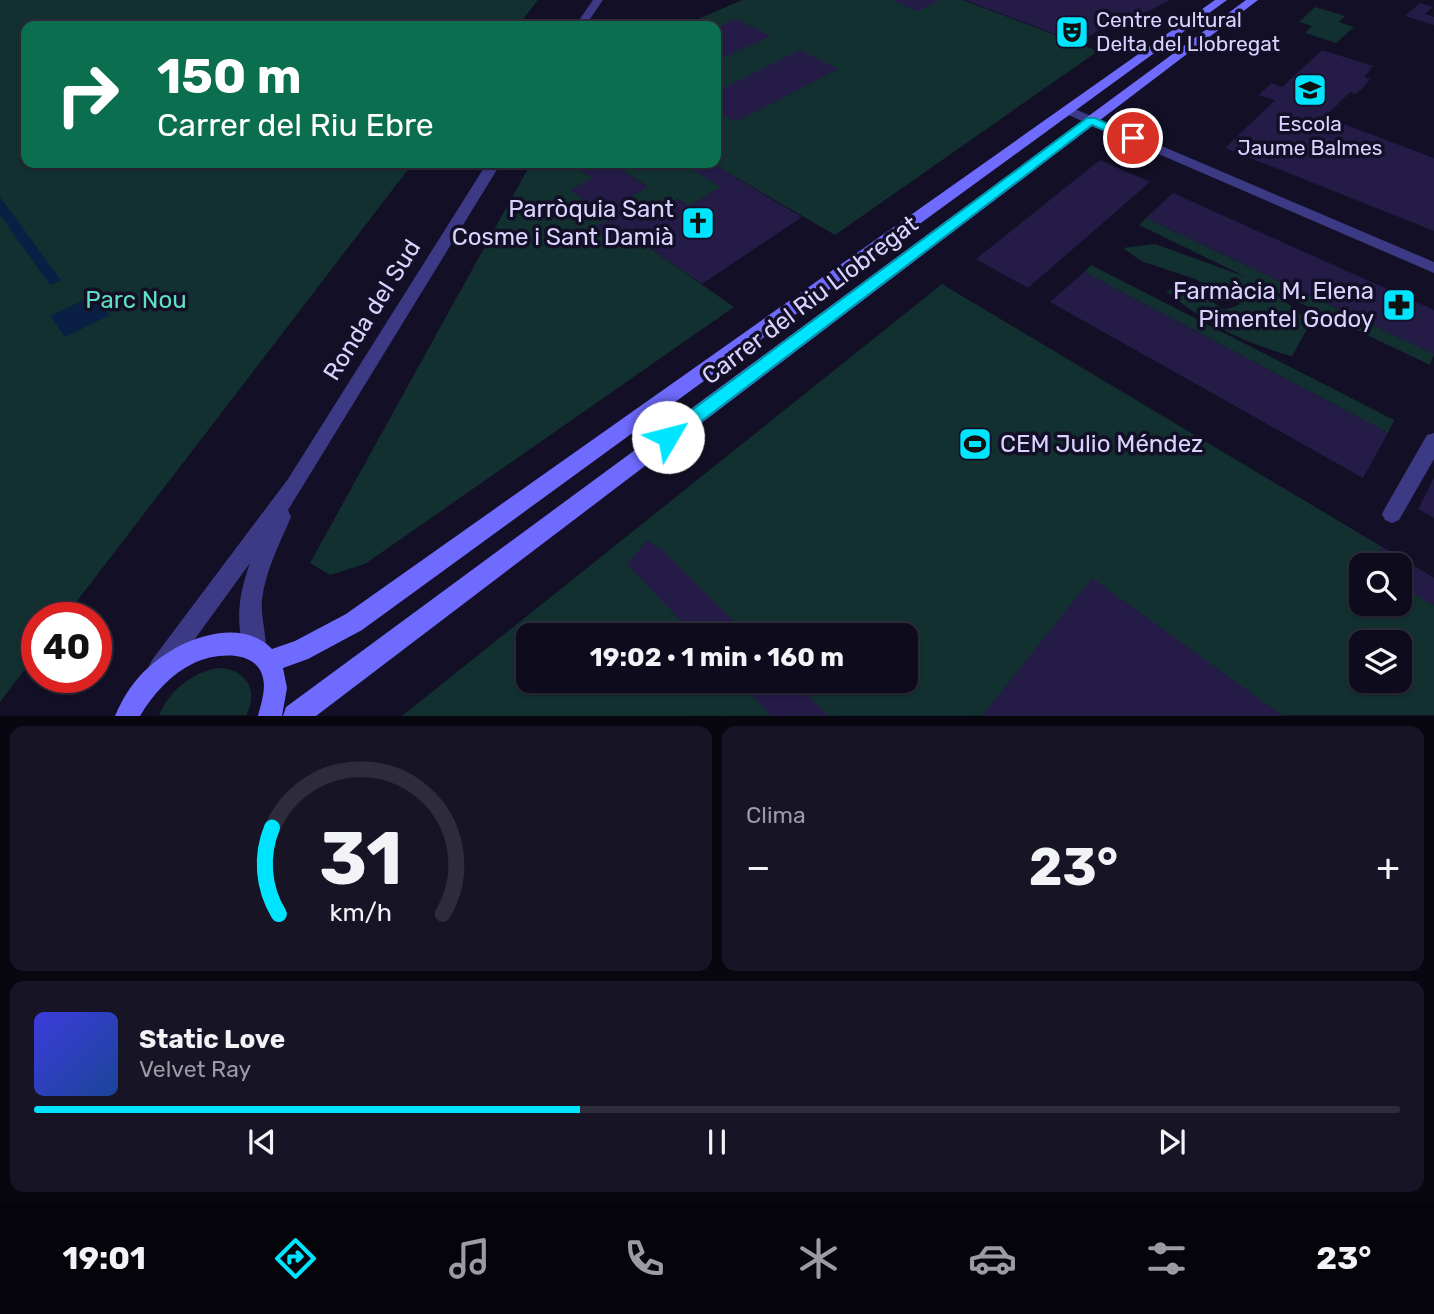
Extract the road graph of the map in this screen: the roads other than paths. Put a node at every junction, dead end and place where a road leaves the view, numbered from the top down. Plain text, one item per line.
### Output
1 (598, 0) edge
2 (1222, 0) edge
3 (1253, 0) edge
4 (583, 21) edge
5 (1070, 111) junction
6 (1091, 120) junction
7 (491, 168) edge
8 (1434, 268) edge
9 (1434, 441) edge
10 (295, 485) junction
11 (1392, 514) dead end
12 (262, 656) junction
13 (152, 680) junction
14 (127, 716) edge
15 (270, 716) edge
16 (295, 716) edge

1 - 4 street
2 - 5 street, Carrer del Riu Llobregat
3 - 6 street, Carrer del Riu Llobregat
5 - 6 street
5 - 12 street, Carrer del Riu Llobregat
6 - 8 street
6 - 16 street, Carrer del Riu Llobregat
7 - 10 street, Ronda del Sud
9 - 11 street
10 - 12 street, Ronda del Sud
10 - 13 street, Ronda del Sud
12 - 13 street
12 - 15 street
13 - 14 street

